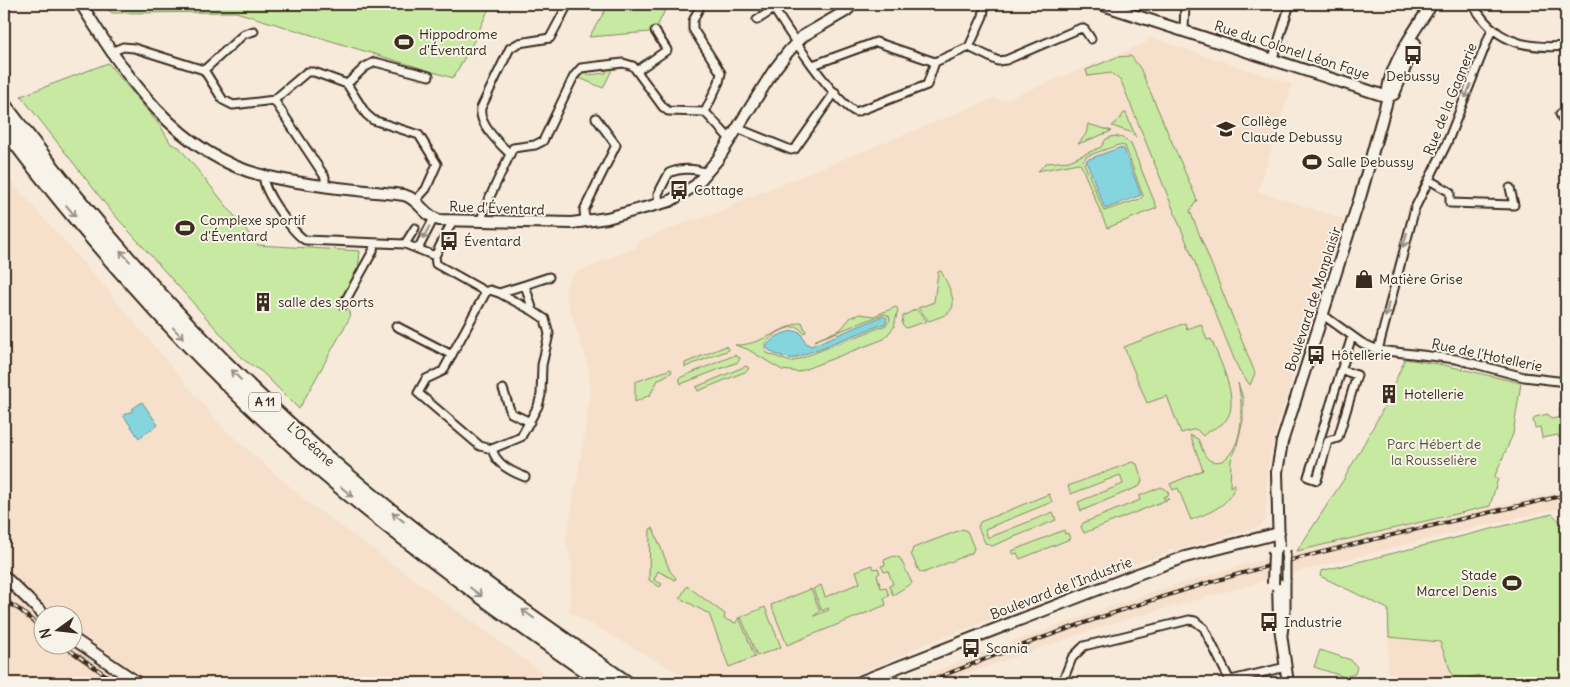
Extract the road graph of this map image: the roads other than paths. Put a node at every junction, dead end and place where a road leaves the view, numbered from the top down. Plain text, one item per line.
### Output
1 (82, 4) edge
2 (568, 4) edge
3 (701, 4) edge
4 (985, 4) edge
5 (1100, 4) edge
6 (1185, 4) edge
7 (1290, 4) edge
8 (1432, 4) edge
9 (1438, 4) edge
10 (1472, 4) edge
11 (850, 5) edge
12 (757, 20) dead end
13 (1492, 29) junction
14 (1184, 30) junction
15 (254, 31) dead end
16 (655, 31) dead end
17 (1091, 39) dead end
18 (796, 44) junction
19 (1566, 46) edge
20 (969, 47) junction
21 (111, 52) junction
22 (1273, 58) junction
23 (935, 62) junction
24 (813, 65) junction
25 (204, 70) junction
26 (638, 70) junction
27 (429, 76) dead end
28 (347, 84) junction
29 (835, 92) junction
30 (1388, 97) junction
31 (274, 100) junction
32 (4, 106) edge
33 (1566, 110) edge
34 (705, 112) junction
35 (596, 118) dead end
36 (1566, 126) edge
37 (4, 127) edge
38 (737, 128) junction
39 (730, 139) junction
40 (510, 154) junction
41 (706, 173) junction
42 (264, 176) junction
43 (1429, 180) junction
44 (325, 186) junction
45 (1510, 188) dead end
46 (415, 201) junction
47 (659, 205) junction
48 (434, 218) junction
49 (453, 220) junction
50 (481, 221) junction
51 (585, 221) junction
52 (415, 228) dead end
53 (374, 243) junction
54 (405, 244) junction
55 (418, 249) junction
56 (435, 256) junction
57 (549, 277) dead end
58 (525, 285) junction
59 (486, 292) junction
60 (499, 293) junction
61 (343, 305) dead end
62 (534, 311) junction
63 (1323, 315) junction
64 (396, 326) dead end
65 (1352, 336) junction
66 (1378, 350) junction
67 (452, 355) junction
68 (1342, 370) junction
69 (1566, 382) edge
70 (503, 389) dead end
71 (530, 422) junction
72 (492, 449) junction
73 (525, 477) dead end
74 (1276, 534) junction
75 (4, 576) edge
76 (1279, 582) junction
77 (33, 604) edge
78 (82, 645) edge
79 (566, 649) junction
80 (588, 664) junction
81 (1283, 668) junction
82 (1231, 682) edge
83 (138, 683) edge
84 (604, 683) edge
85 (626, 683) edge
86 (857, 683) edge
87 (1062, 683) edge
88 (1282, 683) edge
89 (1288, 683) edge

1 - 21 street, Rue d'Éventard
2 - 40 street
3 - 34 street
4 - 20 street
5 - 14 street, Rue du Colonel Léon Faye
6 - 14 street
7 - 22 street
8 - 30 street, Boulevard de Monplaisir
9 - 30 street, Boulevard de Monplaisir
10 - 13 street
11 - 18 street, Rue d'Éventard
12 - 18 street
13 - 19 street
13 -> 43 street, Rue de la Gagnerie
14 - 22 street, Rue du Colonel Léon Faye
15 - 25 street
16 - 26 street
17 - 20 street
18 - 24 street
18 - 38 street, Rue d'Éventard
20 - 23 street
21 - 25 street
21 - 42 street, Rue d'Éventard
22 - 30 street, Rue du Colonel Léon Faye
23 - 24 street
23 - 29 street
24 - 29 street
25 - 31 street
26 - 34 street
26 - 40 street
27 - 28 street
28 - 31 street
28 - 46 street
29 - 38 street
30 - 63 street, Boulevard de Monplaisir
31 - 44 street
79 -> 32 highway, L’Océane / A 11
33 - 36 street
34 - 39 street
35 - 51 street
37 -> 79 highway, L’Océane / A 11
38 - 39 street, Rue d'Éventard
39 - 41 street, Rue d'Éventard
40 - 50 street
41 - 47 street, Rue d'Éventard
41 - 47 street
42 - 44 street, Rue d'Éventard
42 - 53 street
43 - 45 street
43 -> 66 street, Rue de la Gagnerie
44 - 46 street, Rue d'Éventard
46 - 48 street, Rue d'Éventard
47 - 51 street, Rue d'Éventard
48 - 49 street, Rue d'Éventard
48 -> 55 street
49 - 50 street, Rue d'Éventard
49 - 56 street
50 - 51 street, Rue d'Éventard
52 - 54 street
53 - 54 street
53 - 61 street
54 - 55 street
55 - 56 street
56 - 59 street
57 - 58 street
58 - 60 street
58 - 62 street
59 - 60 street
59 - 67 street
60 - 62 street
62 - 71 street
63 - 65 street, Rue de l'Hotellerie
63 - 74 street, Boulevard de Monplaisir
64 - 67 street
65 - 66 street, Rue de l'Hotellerie
65 - 68 street
66 - 69 street, Rue de l'Hotellerie
67 - 72 street
68 - 68 street
70 - 71 street
71 - 72 street
72 - 73 street
74 - 76 street, Boulevard de Monplaisir, bridge
74 - 86 street, Boulevard de l'Industrie
75 - 77 street
76 - 81 street, Boulevard de Monplaisir
76 - 81 street, Boulevard de Monplaisir
78 - 83 street
79 - 80 highway, L’Océane / A 11
80 - 84 highway, L’Océane / A 11
80 - 85 highway, L’Océane / A 11
81 - 82 street
81 - 88 street, Boulevard de Monplaisir
81 - 89 street, Boulevard de Monplaisir
82 - 87 street

